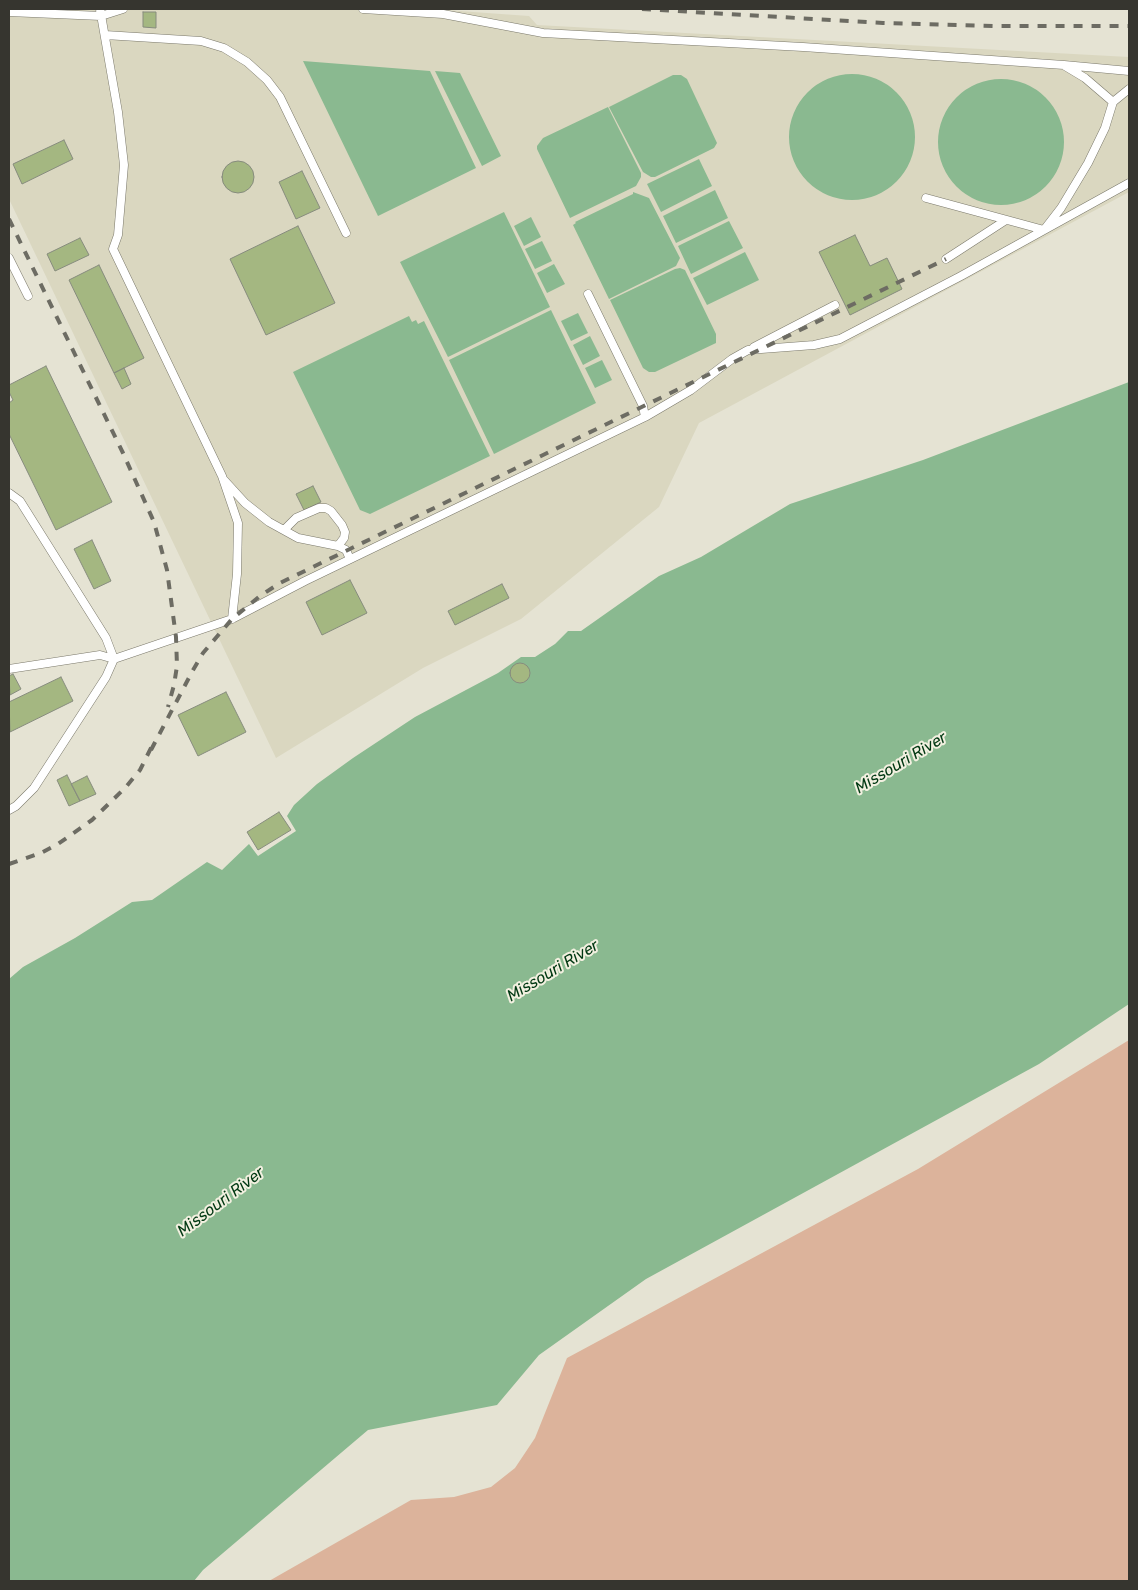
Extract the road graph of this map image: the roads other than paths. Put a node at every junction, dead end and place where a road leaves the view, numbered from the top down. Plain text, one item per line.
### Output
1 (123, 9) edge
2 (363, 9) edge
3 (9, 12) edge
4 (100, 12) edge
5 (105, 35) junction
6 (1064, 65) junction
7 (1129, 71) edge
8 (1129, 89) edge
9 (1113, 102) junction
10 (1129, 183) edge
11 (926, 198) dead end
12 (1006, 220) junction
13 (1044, 230) junction
14 (346, 233) dead end
15 (9, 258) edge
16 (946, 259) dead end
17 (588, 294) dead end
18 (28, 296) dead end
19 (835, 305) dead end
20 (748, 350) junction
21 (645, 417) junction
22 (222, 476) junction
23 (9, 493) edge
24 (284, 530) junction
25 (338, 546) junction
26 (350, 559) junction
27 (232, 619) junction
28 (114, 659) junction
29 (9, 669) edge
30 (9, 810) edge

1 - 4 lane
2 - 6 lane
3 - 4 lane
4 - 5 lane
5 - 14 lane
5 - 22 lane
6 - 7 lane
6 - 9 lane
8 - 9 lane
9 - 13 lane
10 - 13 lane
11 - 12 lane
12 - 13 lane
12 - 16 lane
13 - 20 lane
15 - 18 lane
17 - 21 lane
19 - 20 lane
20 - 21 lane
21 - 26 lane
22 - 24 lane
22 - 27 lane
23 - 28 lane
24 - 25 lane
24 - 25 lane
25 - 26 lane
26 - 27 lane
27 - 28 lane
28 - 29 lane
28 - 30 lane

